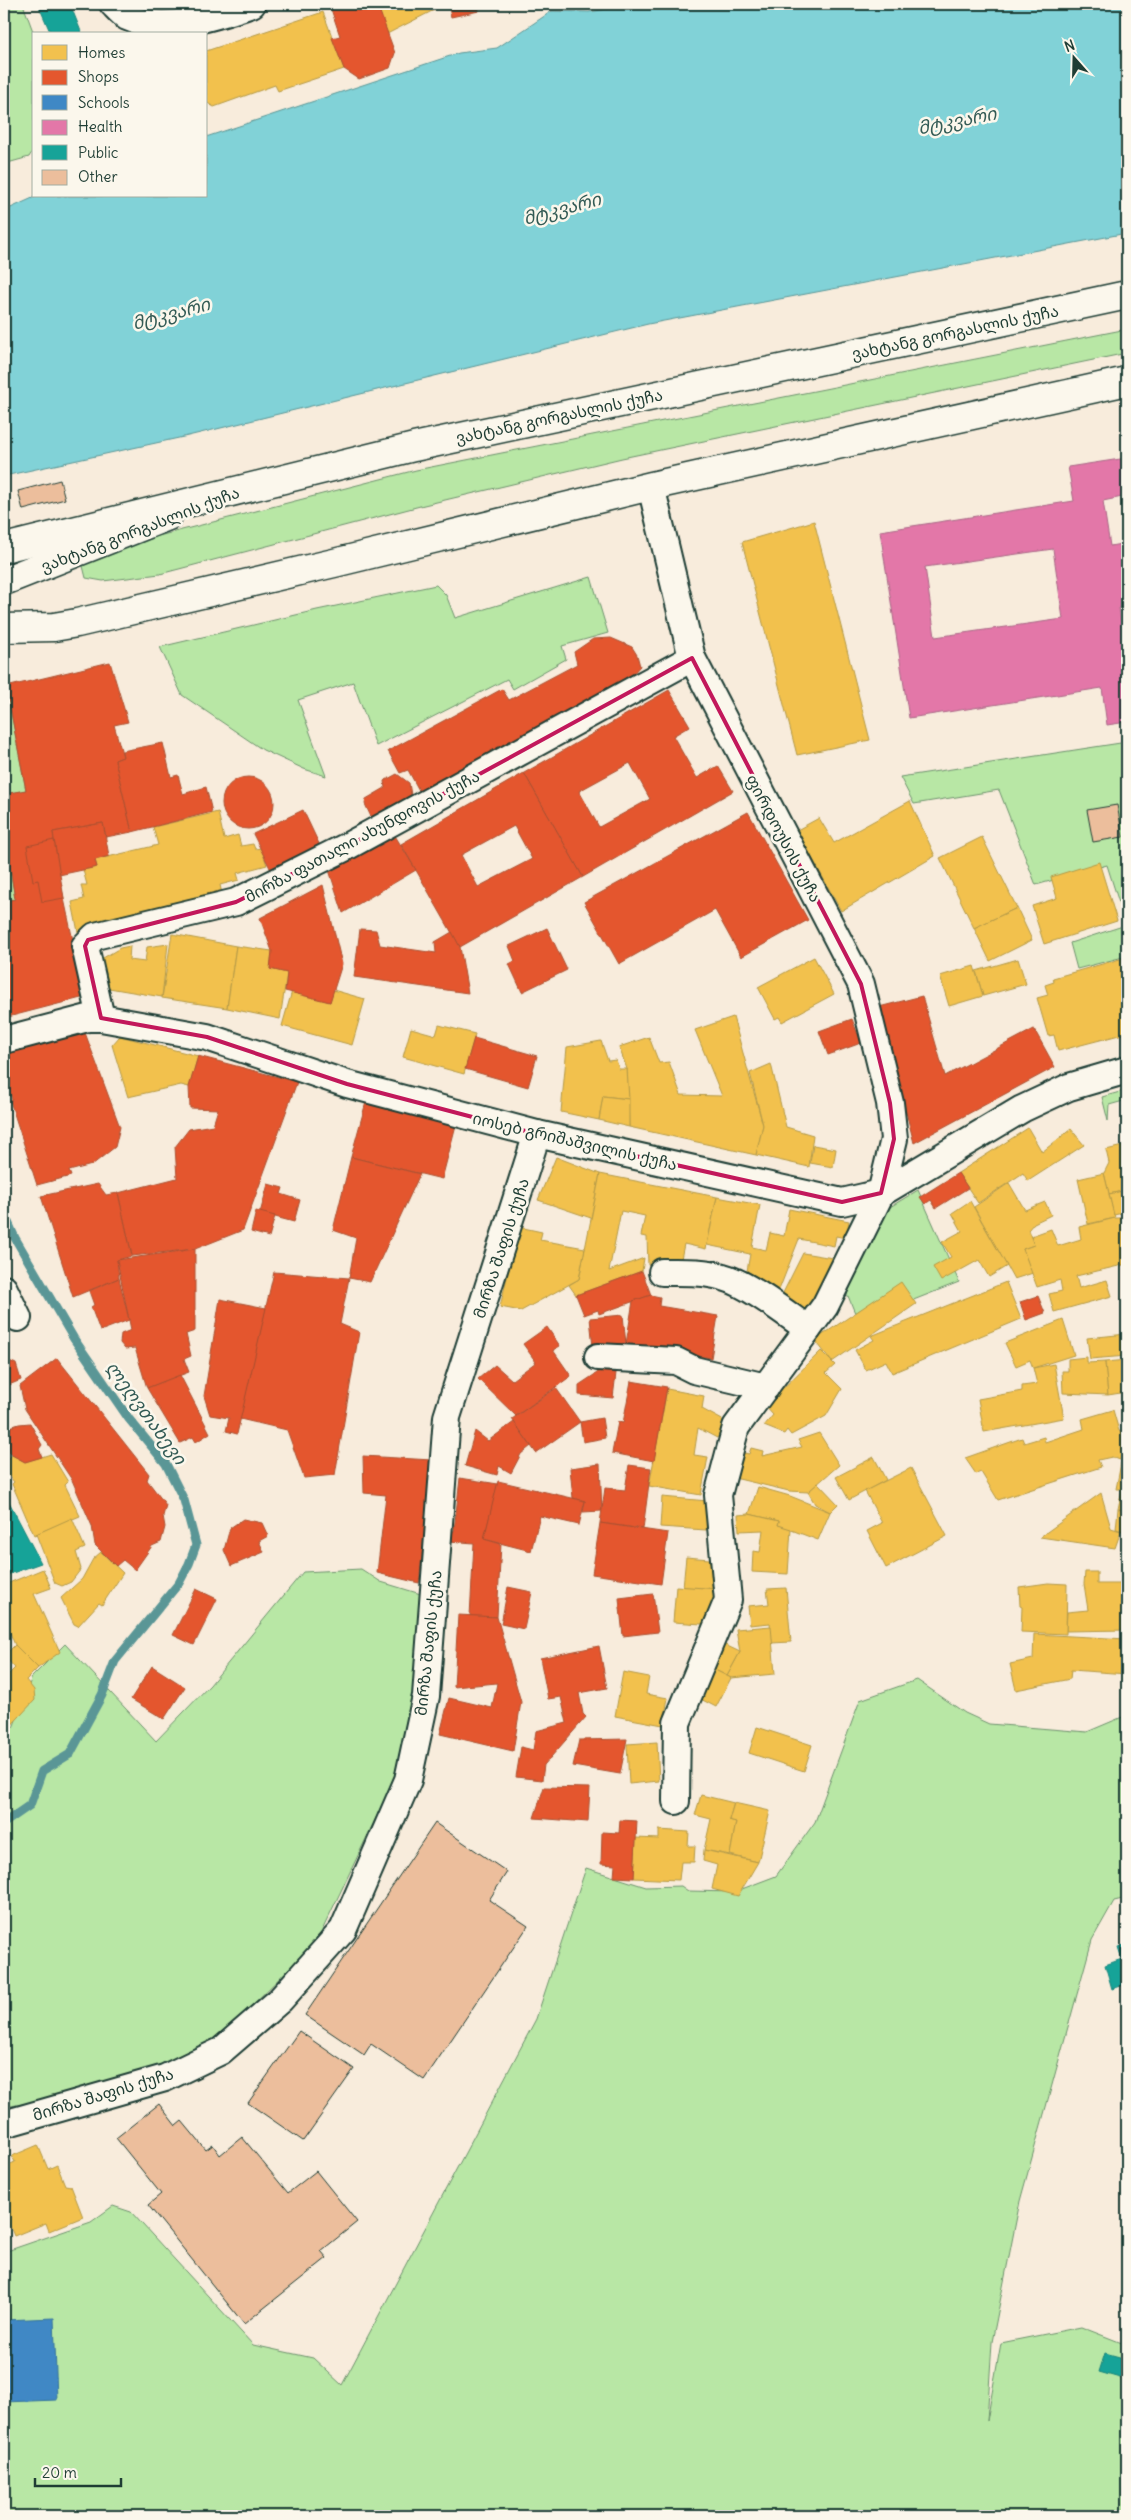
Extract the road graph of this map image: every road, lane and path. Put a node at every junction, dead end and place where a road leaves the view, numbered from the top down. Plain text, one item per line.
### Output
1 (113, 4) edge
2 (252, 4) edge
3 (1127, 296) edge
4 (1127, 381) edge
5 (651, 486) junction
6 (225, 494) junction
7 (4, 548) edge
8 (4, 581) edge
9 (54, 627) junction
10 (4, 628) edge
11 (4, 638) edge
12 (692, 658) junction
13 (101, 1018) junction
14 (4, 1040) edge
15 (1127, 1070) edge
16 (537, 1134) junction
17 (881, 1193) junction
18 (662, 1272) dead end
19 (4, 1290) edge
20 (18, 1318) dead end
21 (808, 1329) junction
22 (598, 1356) dead end
23 (766, 1388) junction
24 (676, 1801) dead end
25 (4, 2124) edge

1 - 2 street
3 - 6 main road, ვახტანგ გორგასლის ქუჩა
4 - 5 main road
5 - 9 main road
5 - 12 street, ფირდოუსის ქუჩა
6 - 7 main road
6 - 8 main road, ვახტანგ გორგასლის ქუჩა
9 - 10 main road
9 - 11 main road
12 - 13 street, მირზა ფათალი ახუნდოვის ქუჩა
12 - 17 street, ფირდოუსის ქუჩა
13 - 14 street, იოსებ გრიშაშვილის ქუჩა
13 - 16 street, იოსებ გრიშაშვილის ქუჩა
15 - 17 street, იოსებ გრიშაშვილის ქუჩა
16 - 17 street, იოსებ გრიშაშვილის ქუჩა
16 - 25 street, მირზა შაფის ქუჩა
17 - 21 street, ფირდოუსის ქუჩა
18 - 21 street
19 - 20 street
21 - 23 street, ფირდოუსის ქუჩა
22 - 23 street
23 - 24 street, ფირდოუსის ქუჩა

